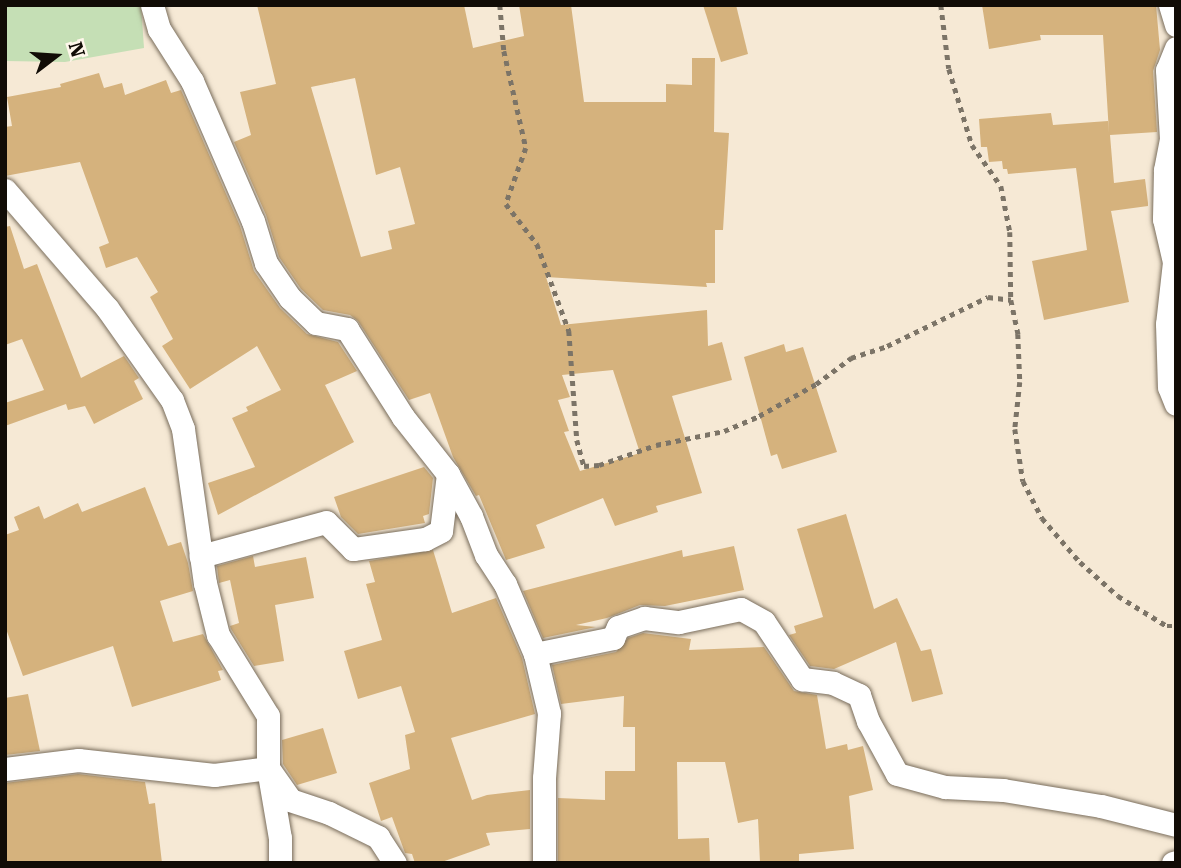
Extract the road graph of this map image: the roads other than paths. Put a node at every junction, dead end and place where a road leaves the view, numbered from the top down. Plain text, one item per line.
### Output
1 (152, 5) edge
2 (1170, 5) edge
3 (1176, 25) edge
4 (1176, 48) edge
5 (5, 190) edge
6 (1176, 404) edge
7 (448, 474) junction
8 (201, 556) junction
9 (535, 654) junction
10 (268, 768) junction
11 (5, 769) edge
12 (1176, 825) edge
13 (281, 863) edge
14 (395, 863) edge
15 (544, 863) edge

1 - 7 street
2 - 3 street
4 - 6 street
5 - 8 street
7 - 8 street
7 - 9 street
8 - 10 street
9 - 12 street
9 - 15 street
10 - 11 street
10 - 13 street
10 - 14 street

